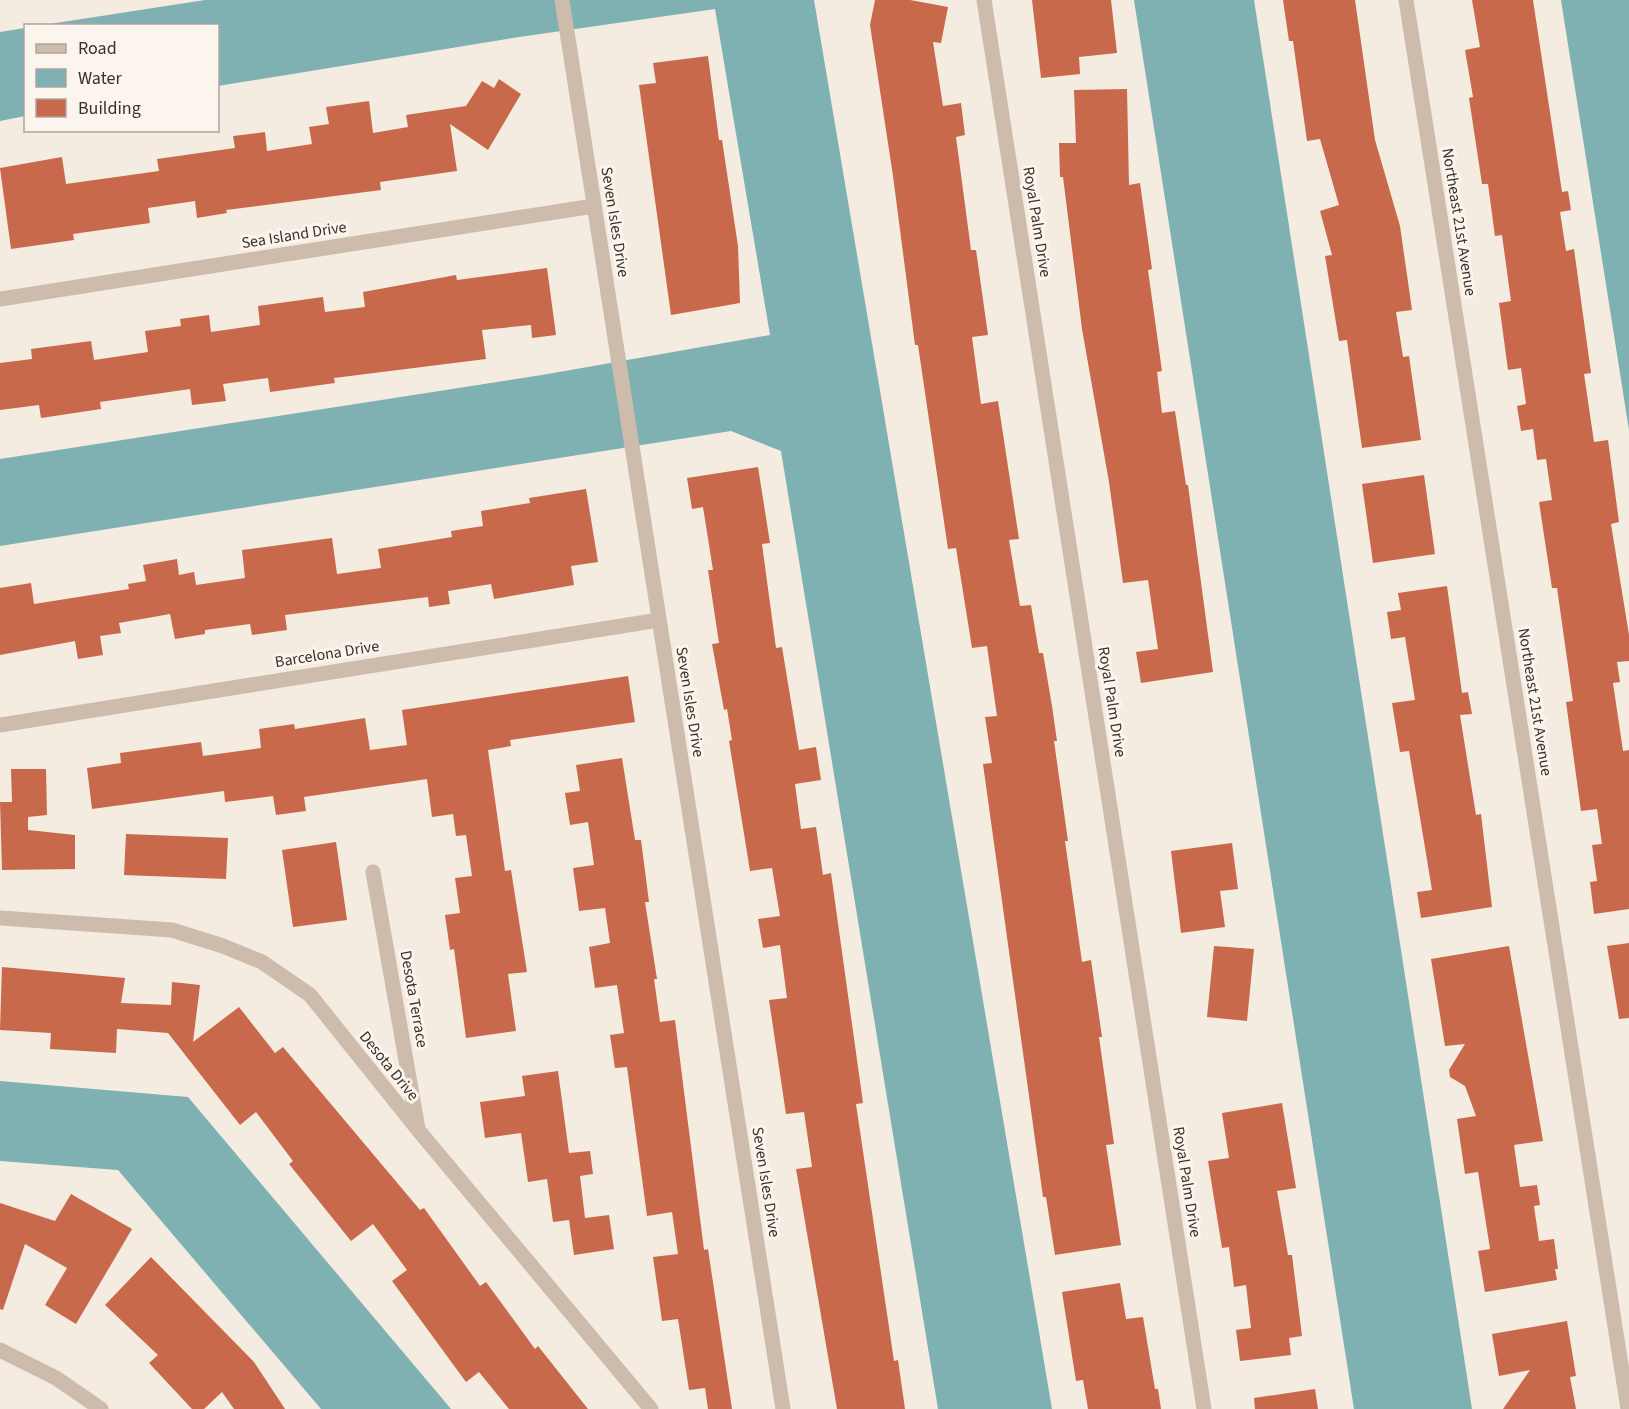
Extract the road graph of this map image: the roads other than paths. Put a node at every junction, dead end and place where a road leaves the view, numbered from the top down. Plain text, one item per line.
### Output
1 (562, 0) edge
2 (984, 0) edge
3 (1406, 0) edge
4 (594, 206) junction
5 (0, 299) edge
6 (659, 620) junction
7 (0, 725) edge
8 (373, 872) dead end
9 (0, 918) edge
10 (418, 1131) junction
11 (0, 1350) edge
12 (101, 1409) edge
13 (651, 1409) edge
14 (783, 1409) edge
15 (1204, 1409) edge
16 (1628, 1409) edge

1 - 4 street, Seven Isles Drive
2 - 15 street, Royal Palm Drive
3 - 16 street, Northeast 21st Avenue
4 - 5 street, Sea Island Drive
4 - 6 street, Seven Isles Drive
6 - 7 street, Barcelona Drive
6 - 14 street, Seven Isles Drive
8 - 10 street, Desota Terrace
9 - 10 street, Desota Drive
10 - 13 street, Desota Drive
11 - 12 street

